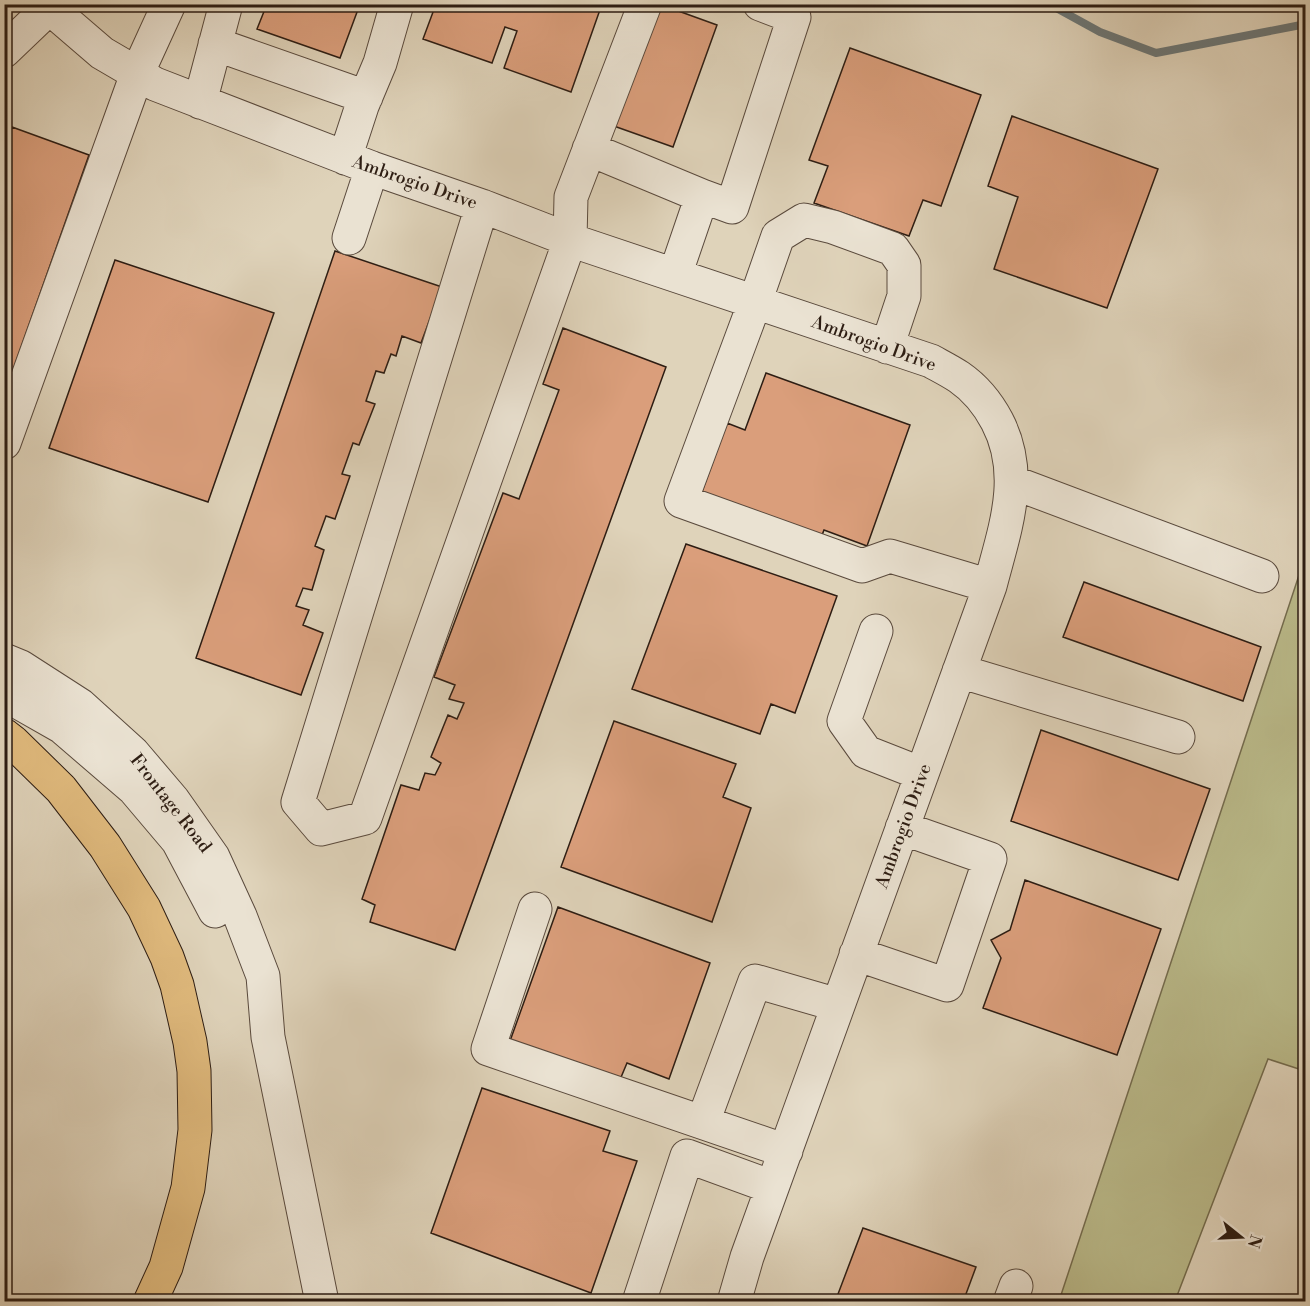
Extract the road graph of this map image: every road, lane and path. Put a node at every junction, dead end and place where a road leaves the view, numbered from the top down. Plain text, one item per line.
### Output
1 (169, 4) edge
2 (226, 4) edge
3 (397, 4) edge
4 (645, 4) edge
5 (760, 4) edge
6 (47, 7) edge
7 (215, 45) junction
8 (4, 51) edge
9 (137, 74) junction
10 (366, 97) junction
11 (200, 102) junction
12 (589, 149) junction
13 (359, 163) junction
14 (702, 196) junction
15 (482, 206) junction
16 (349, 238) dead end
17 (570, 240) junction
18 (675, 275) junction
19 (755, 302) junction
20 (887, 346) junction
21 (4, 443) edge
22 (1012, 482) junction
23 (1262, 576) dead end
24 (990, 586) junction
25 (876, 631) dead end
26 (4, 660) edge
27 (959, 671) junction
28 (4, 693) edge
29 (4, 735) edge
30 (1178, 737) dead end
31 (922, 774) junction
32 (902, 828) junction
33 (535, 909) dead end
34 (856, 954) junction
35 (838, 1005) junction
36 (268, 1037) junction
37 (703, 1122) junction
38 (786, 1150) junction
39 (772, 1187) junction
40 (150, 1302) edge
41 (322, 1302) edge
42 (639, 1302) edge
43 (734, 1302) edge

1 - 9 street
2 - 7 street
3 - 10 street
4 - 12 street
5 - 14 street
6 - 8 street
6 - 9 street, Ambrogio Drive
7 - 10 street
7 - 11 street
9 - 11 street, Ambrogio Drive
9 - 21 street
10 - 13 street
11 - 13 street, Ambrogio Drive
12 - 14 street
12 - 17 street
13 - 15 street, Ambrogio Drive
13 - 16 street
14 - 18 street
15 - 17 street, Ambrogio Drive
15 - 17 street
17 - 18 street, Ambrogio Drive
18 - 19 street, Ambrogio Drive
19 - 20 street, Ambrogio Drive
19 - 20 street
19 - 24 street
20 - 22 street, Ambrogio Drive
22 - 23 street
22 - 24 street, Ambrogio Drive
24 - 27 street, Ambrogio Drive
25 - 31 street
26 - 36 street, Frontage Road
27 - 30 street
27 - 31 street, Ambrogio Drive
28 - 36 street, Frontage Road
29 - 40 highway
31 - 32 street, Ambrogio Drive
32 - 34 street, Ambrogio Drive
32 - 34 street
33 - 37 street
34 - 35 street, Ambrogio Drive
35 - 37 street
35 - 38 street, Ambrogio Drive
36 - 41 street, Frontage Road
37 - 38 street
38 - 39 street, Ambrogio Drive
39 - 42 street
39 - 43 street, Ambrogio Drive

